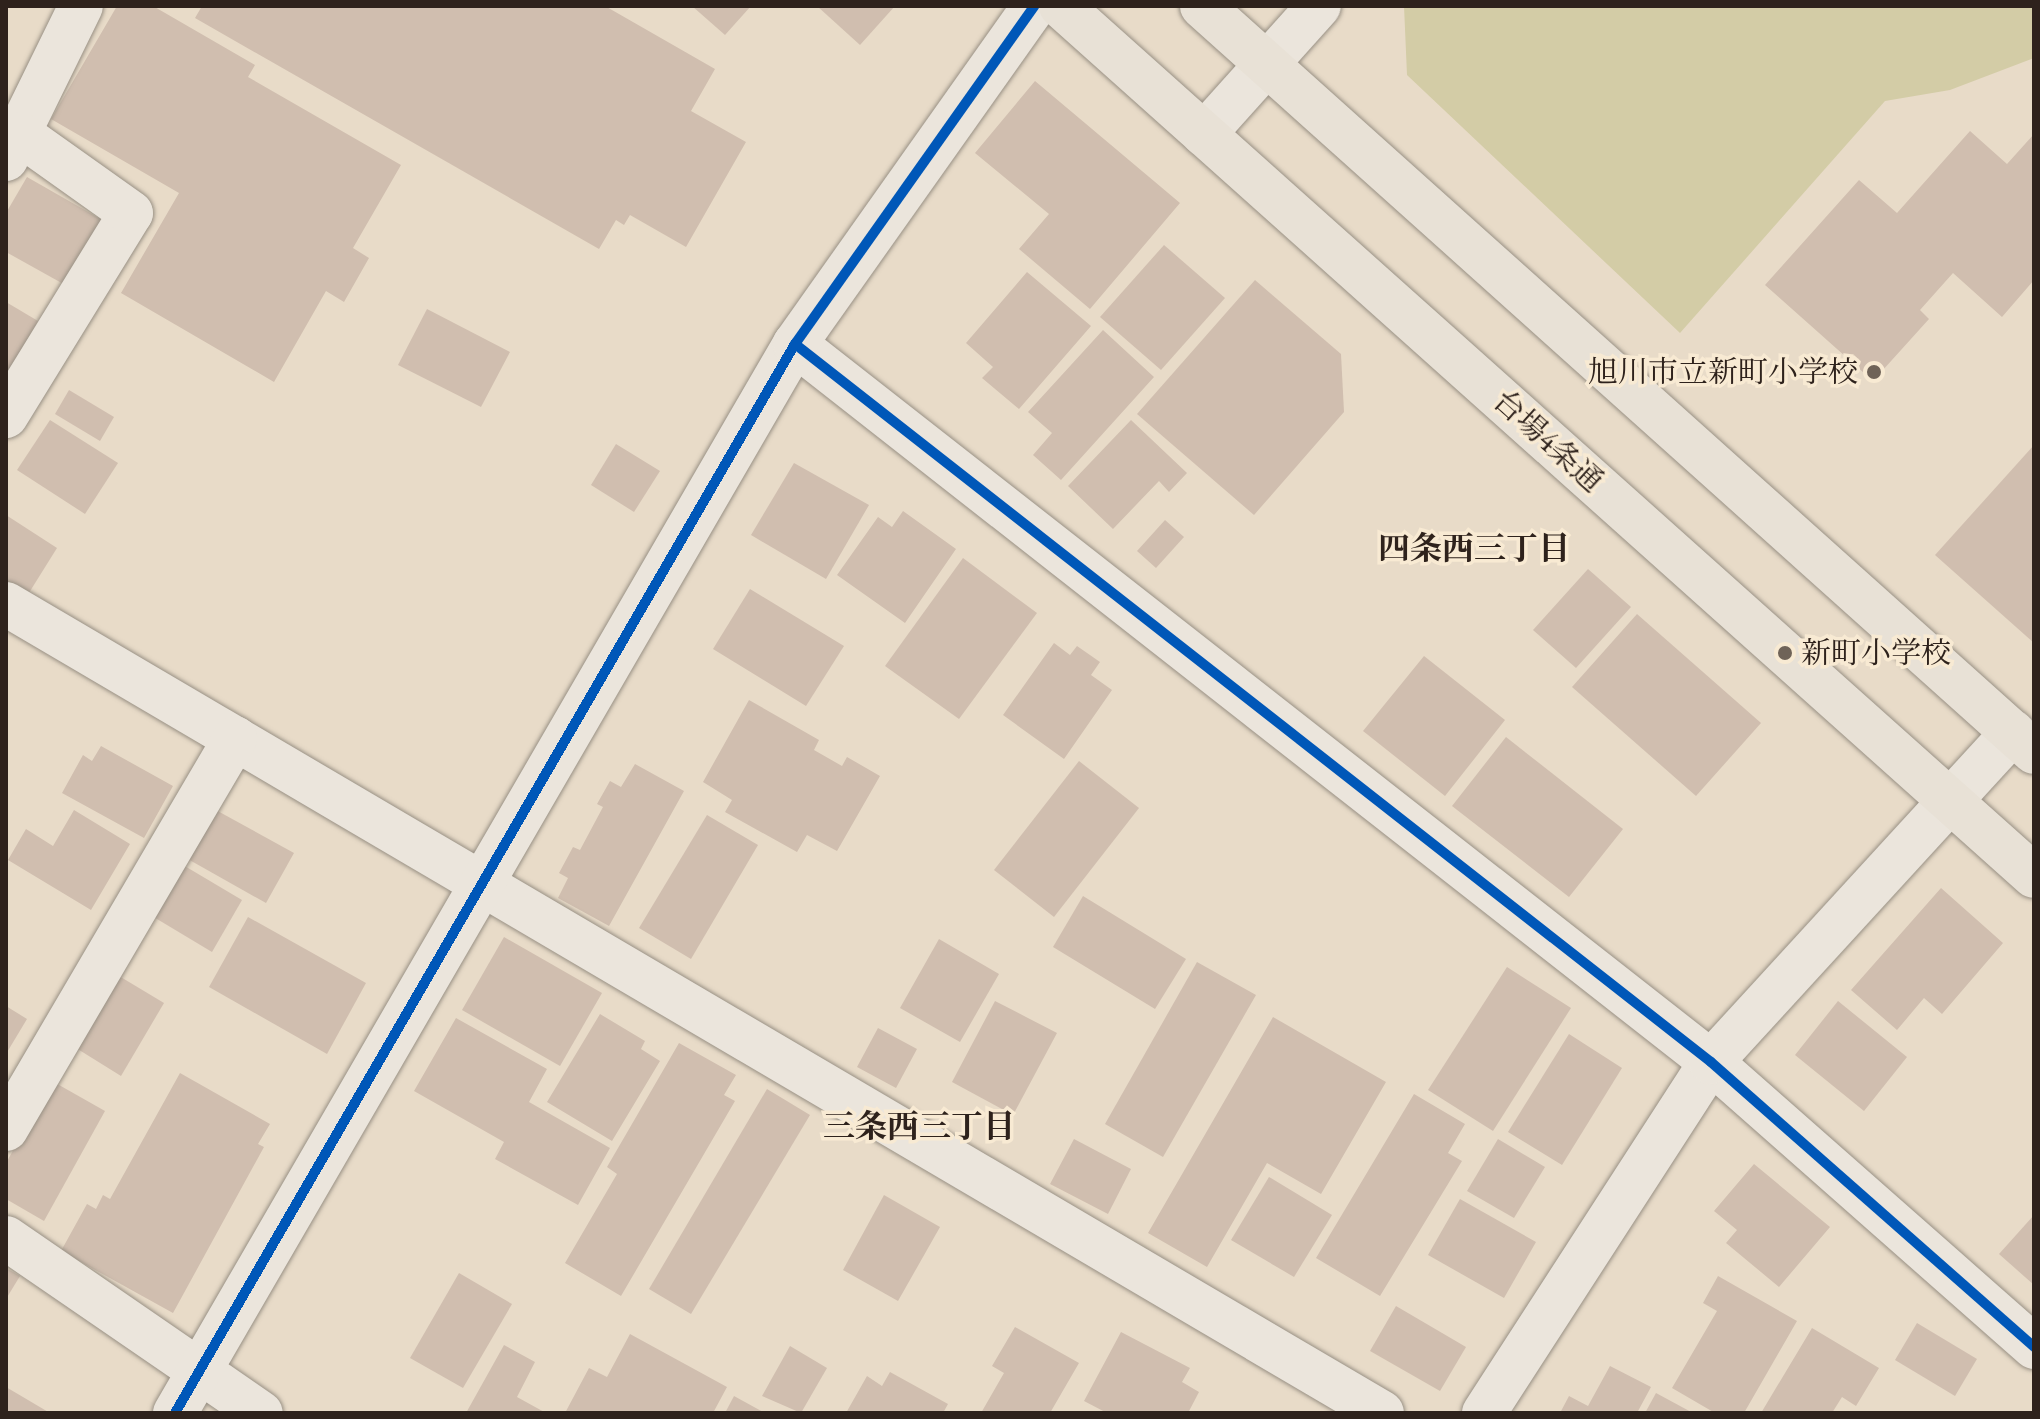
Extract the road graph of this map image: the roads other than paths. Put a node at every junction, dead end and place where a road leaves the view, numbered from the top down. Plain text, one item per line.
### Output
1 (81, 6) edge
2 (1034, 6) edge
3 (1061, 6) edge
4 (1202, 6) edge
5 (1319, 6) edge
6 (1267, 65) junction
7 (1204, 134) junction
8 (13, 146) edge
9 (795, 344) junction
10 (6, 416) edge
11 (6, 604) edge
12 (235, 738) junction
13 (2024, 742) edge
14 (1949, 800) junction
15 (2034, 876) edge
16 (484, 883) junction
17 (1711, 1062) junction
18 (6, 1129) edge
19 (6, 1238) edge
20 (2034, 1347) edge
21 (198, 1375) junction
22 (175, 1413) edge
23 (261, 1413) edge
24 (1382, 1413) edge
25 (1484, 1413) edge

1 - 8 street
2 - 9 street
3 - 7 highway, 台場4条通
4 - 6 highway
5 - 6 street
6 - 7 street
6 - 13 highway
7 - 14 highway, 台場4条通
8 - 10 street
9 - 16 street
9 - 17 street
11 - 12 street
12 - 16 street
12 - 18 street
13 - 14 street
14 - 15 highway, 台場4条通
14 - 17 street
16 - 21 street
16 - 24 street
17 - 20 street
17 - 25 street
19 - 21 street
21 - 22 street
21 - 23 street

